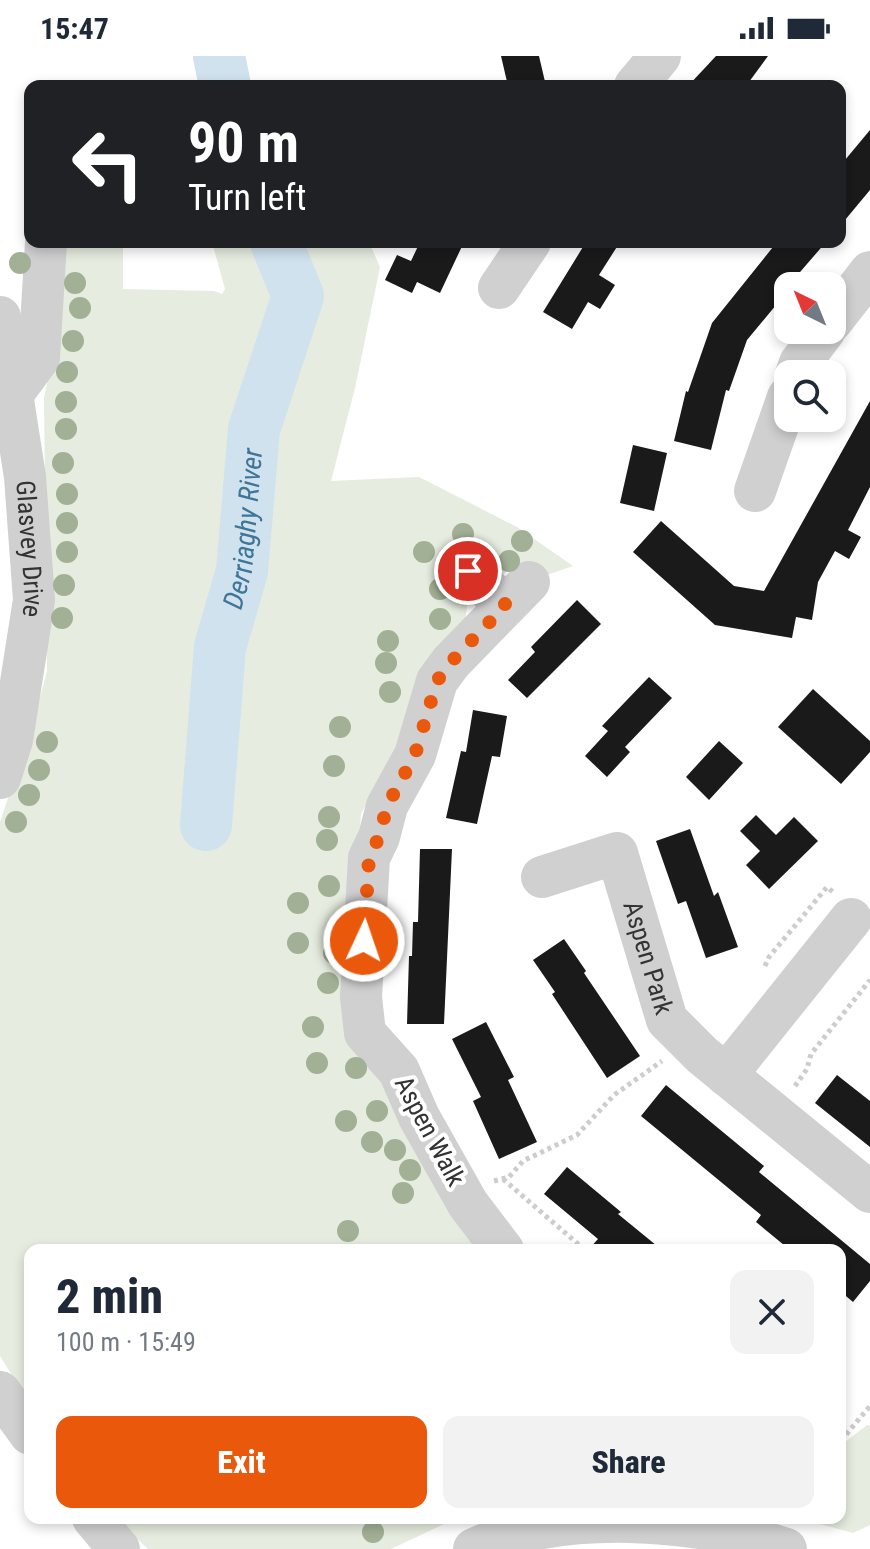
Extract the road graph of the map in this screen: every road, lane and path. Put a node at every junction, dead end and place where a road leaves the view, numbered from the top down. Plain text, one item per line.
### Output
1 (46, 248) edge
2 (526, 248) edge
3 (870, 272) edge
4 (499, 288) dead end
5 (846, 303) edge
6 (0, 317) edge
7 (814, 344) edge
8 (802, 360) edge
9 (14, 392) junction
10 (787, 432) edge
11 (755, 491) dead end
12 (468, 571) dead end
13 (0, 778) edge
14 (542, 877) dead end
15 (851, 919) dead end
16 (870, 980) edge
17 (688, 1043) junction
18 (726, 1075) junction
19 (774, 1113) junction
20 (502, 1179) junction
21 (462, 1190) junction
22 (870, 1192) edge
23 (498, 1244) edge
24 (578, 1244) edge
25 (0, 1392) edge
26 (870, 1406) edge
27 (868, 1414) edge
28 (24, 1426) edge
29 (846, 1435) edge
30 (573, 1524) edge
31 (681, 1524) edge
32 (474, 1549) edge
33 (786, 1549) edge

1 - 9 street
2 - 4 street
3 - 5 street
6 - 9 street, Glasvey Drive
7 - 8 street
9 - 13 street, Glasvey Drive
10 - 11 street
12 - 21 street, Aspen Walk
14 - 17 street, Aspen Park
15 - 18 street
16 - 19 path
17 - 18 street, Aspen Park
17 - 20 path
18 - 19 street, Aspen Park
19 - 22 street, Aspen Park
20 - 21 path
20 - 24 path
21 - 23 street, Aspen Walk
25 - 28 street
26 - 27 path
27 - 29 path
30 - 32 street
31 - 33 street

